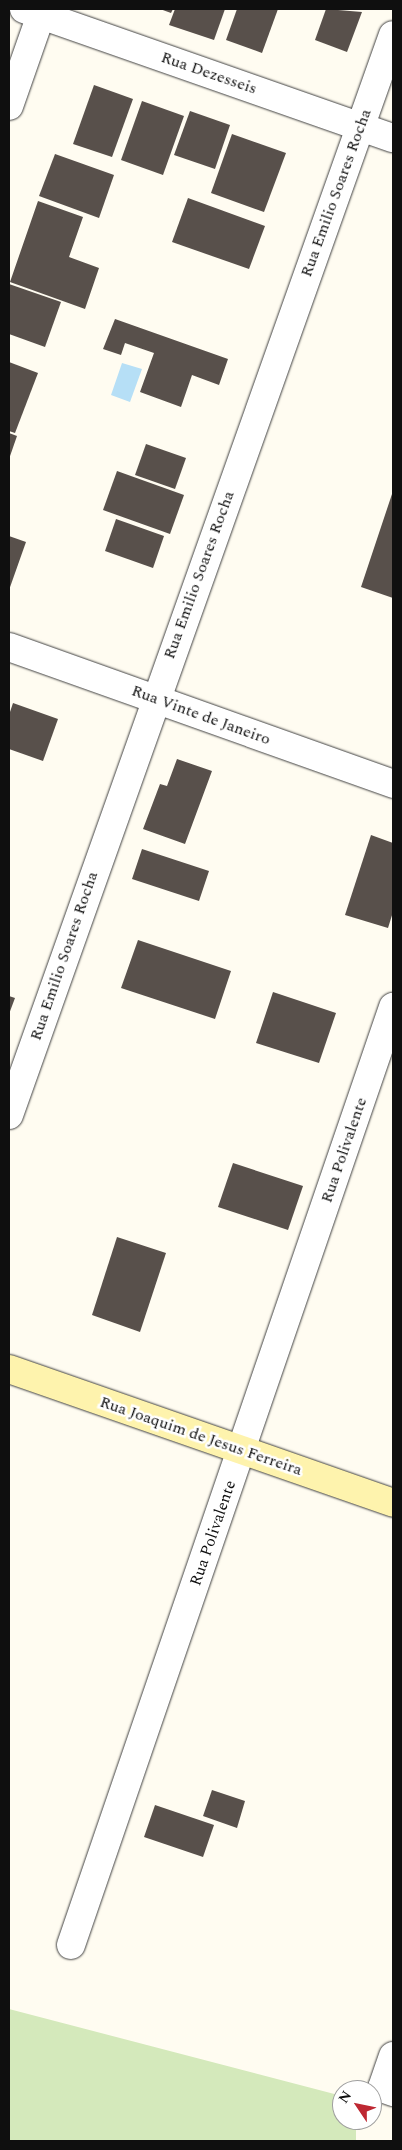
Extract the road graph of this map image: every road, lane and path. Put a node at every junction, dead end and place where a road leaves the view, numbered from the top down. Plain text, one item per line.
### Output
1 (36, 11) edge
2 (393, 35) edge
3 (9, 106) edge
4 (360, 126) junction
5 (393, 138) edge
6 (9, 647) edge
7 (154, 699) junction
8 (393, 784) edge
9 (393, 1006) edge
10 (9, 1116) edge
11 (9, 1369) edge
12 (242, 1450) junction
13 (393, 1503) edge
14 (71, 1945) dead end
15 (393, 2056) edge
16 (388, 2090) edge

1 - 3 street
1 - 4 street, Rua Dezesseis
2 - 4 street, Rua Emilio Soares Rocha
4 - 5 street, Rua Dezesseis
4 - 7 street, Rua Emilio Soares Rocha
6 - 7 street, Rua Vinte de Janeiro
7 - 8 street, Rua Vinte de Janeiro
7 - 10 street, Rua Emilio Soares Rocha
9 - 12 street, Rua Polivalente
11 - 12 street, Rua Joaquim de Jesus Ferreira
12 - 13 street, Rua Joaquim de Jesus Ferreira
12 - 14 street, Rua Polivalente
15 - 16 street

